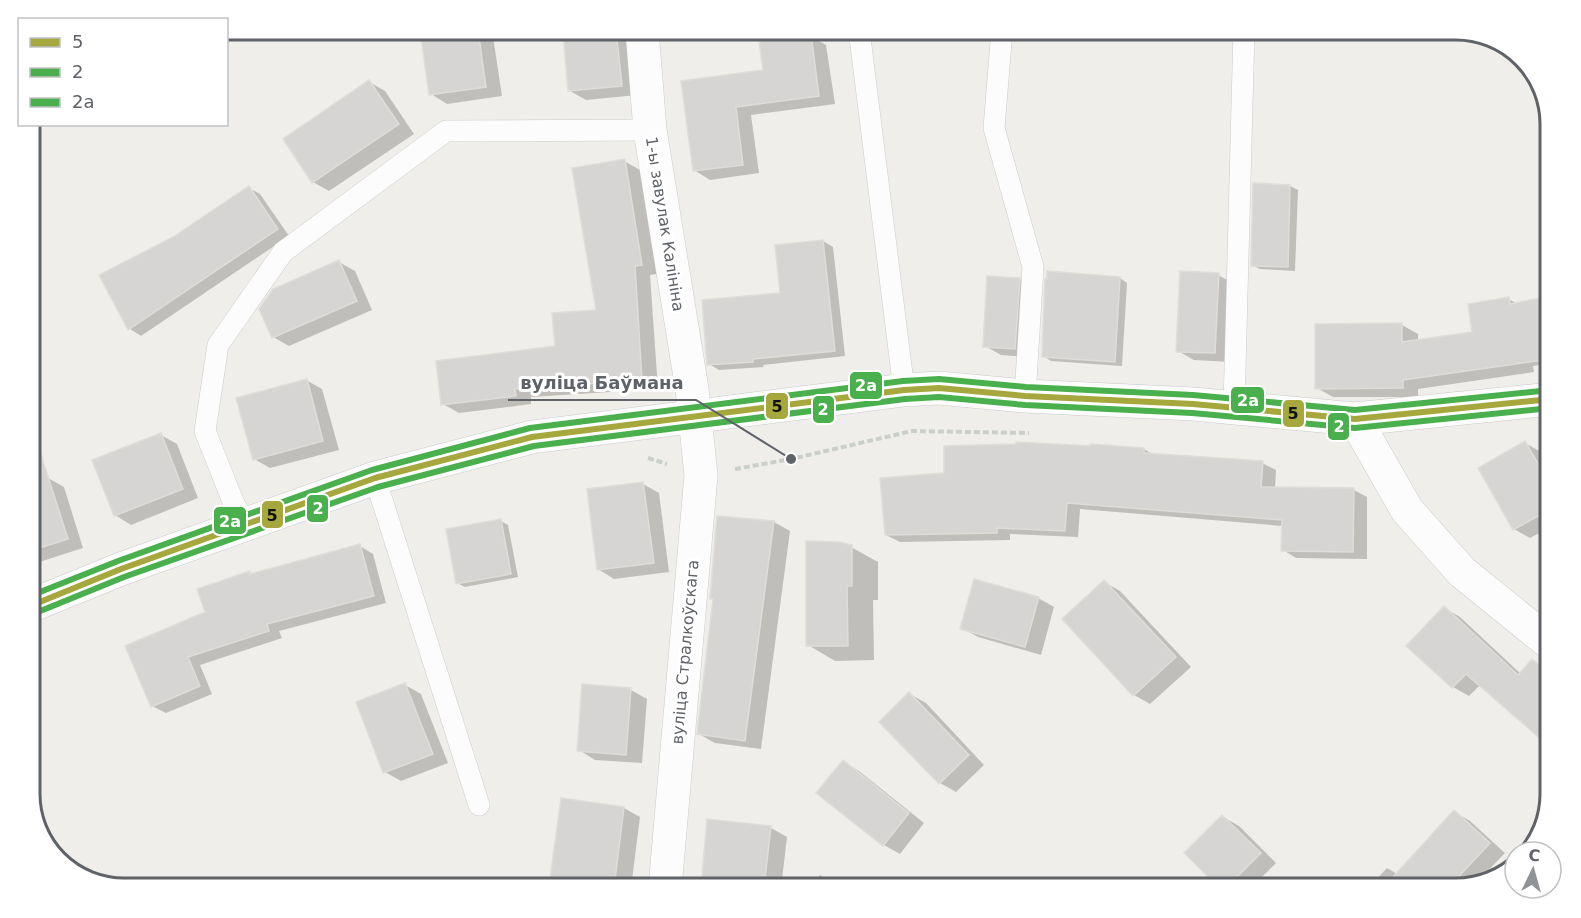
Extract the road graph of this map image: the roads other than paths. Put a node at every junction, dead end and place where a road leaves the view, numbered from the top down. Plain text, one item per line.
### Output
1 (643, 41) edge
2 (860, 41) edge
3 (1001, 41) edge
4 (1244, 41) edge
5 (650, 130) junction
6 (904, 390) junction
7 (1025, 396) junction
8 (1540, 400) edge
9 (1234, 407) junction
10 (695, 417) junction
11 (1355, 419) junction
12 (375, 478) junction
13 (246, 523) junction
14 (41, 602) edge
15 (1540, 635) edge
16 (479, 805) dead end
17 (666, 878) edge

1 - 5 main road, 1-ы завулак Калініна
2 - 6 lane
3 - 7 lane
4 - 9 lane
5 - 10 main road, 1-ы завулак Калініна
5 - 13 lane
6 - 7 main road
6 - 10 main road
7 - 9 main road
8 - 11 main road
9 - 11 main road
10 - 12 main road
10 - 17 main road, вуліца Стралкоўскага
11 - 15 main road
12 - 13 main road
12 - 16 lane
13 - 14 main road

